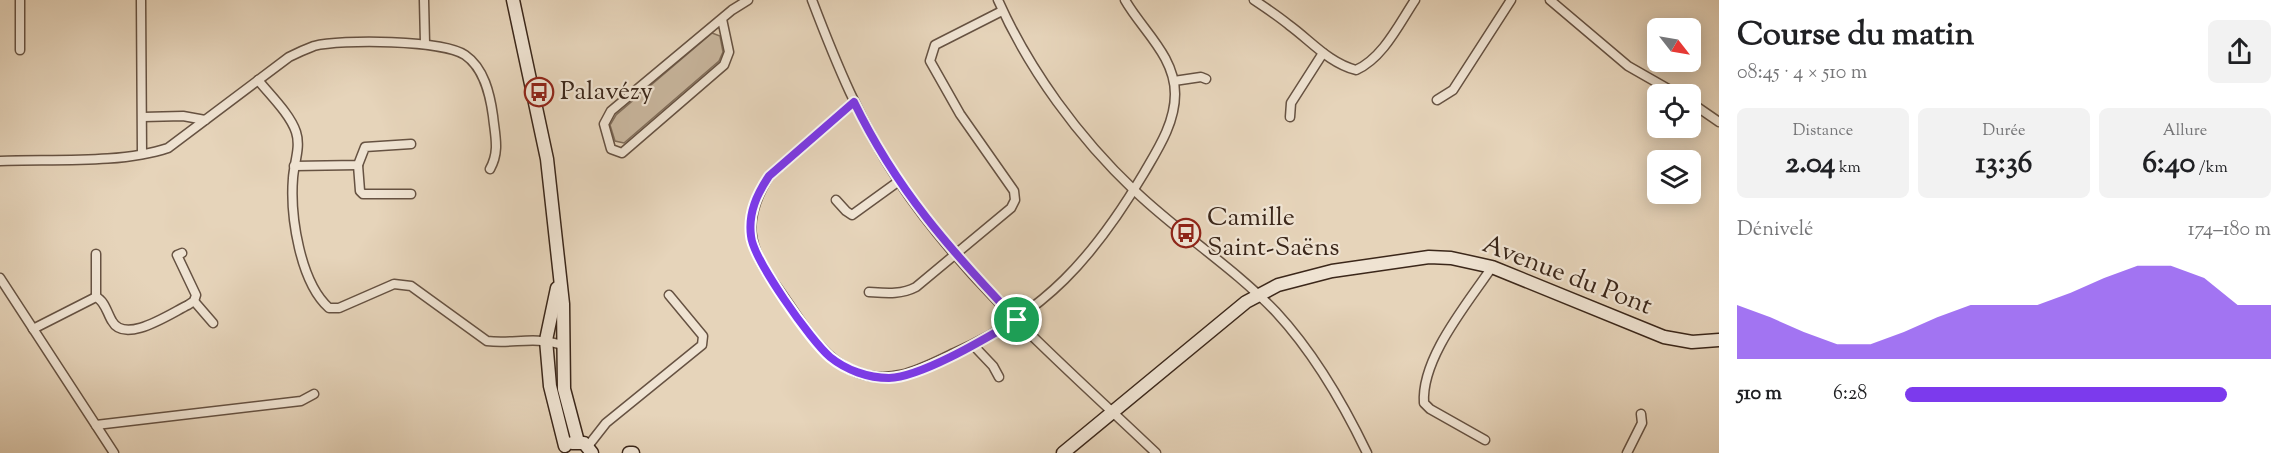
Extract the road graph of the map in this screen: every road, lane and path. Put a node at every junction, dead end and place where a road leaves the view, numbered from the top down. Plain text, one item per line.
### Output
1 (20, 0) edge
2 (141, 0) edge
3 (424, 0) edge
4 (513, 0) edge
5 (748, 0) edge
6 (812, 0) edge
7 (998, 0) edge
8 (1125, 0) edge
9 (1254, 0) edge
10 (1415, 0) edge
11 (1511, 0) edge
12 (1550, 0) edge
13 (1002, 11) junction
14 (722, 19) junction
15 (425, 43) junction
16 (20, 50) dead end
17 (1323, 53) junction
18 (1206, 79) dead end
19 (258, 80) junction
20 (1174, 81) junction
21 (1660, 84) edge
22 (1437, 100) dead end
23 (854, 102) junction
24 (1701, 110) edge
25 (142, 117) junction
26 (1290, 117) dead end
27 (205, 120) junction
28 (1719, 122) edge
29 (411, 144) dead end
30 (142, 154) junction
31 (0, 161) edge
32 (358, 165) junction
33 (294, 166) junction
34 (490, 169) dead end
35 (899, 181) junction
36 (1134, 190) junction
37 (411, 194) dead end
38 (836, 200) dead end
39 (182, 253) dead end
40 (96, 254) dead end
41 (955, 255) junction
42 (1492, 267) junction
43 (0, 278) edge
44 (559, 278) junction
45 (869, 292) dead end
46 (669, 294) dead end
47 (1258, 294) junction
48 (96, 297) junction
49 (194, 301) junction
50 (1017, 320) junction
51 (213, 323) dead end
52 (33, 329) junction
53 (546, 340) junction
54 (1719, 340) edge
55 (563, 345) junction
56 (974, 346) junction
57 (999, 377) dead end
58 (314, 394) dead end
59 (1113, 411) junction
60 (1641, 414) dead end
61 (96, 426) junction
62 (1485, 440) dead end
63 (586, 447) edge
64 (563, 449) edge
65 (114, 453) edge
66 (629, 453) edge
67 (633, 453) edge
68 (1063, 453) edge
69 (1156, 453) edge
70 (1367, 453) edge
71 (1627, 453) edge

1 - 16 street
2 - 25 street
3 - 15 street
4 - 44 street
5 - 14 street
6 - 23 street
7 - 13 street
8 - 20 street
9 - 17 street
10 - 17 street
11 - 22 street
12 - 21 street
13 - 36 street
13 - 41 street
14 - 14 street
15 - 19 street
15 - 34 street
17 - 26 street
18 - 20 street
19 - 27 street
19 - 33 street
20 - 36 street
23 - 35 street
23 - 56 street
24 - 28 street
25 - 27 street
25 - 30 street
27 - 30 street
29 - 32 street
30 - 31 street
32 - 33 street
32 - 37 street
33 - 53 street
35 - 38 street
35 - 41 street
36 - 47 street
36 - 50 street
39 - 49 street
40 - 48 street
41 - 45 street
41 - 50 street
42 - 47 street, Avenue du Pont
42 - 54 street, Avenue du Pont
42 - 62 street
43 - 52 street
44 - 53 street
44 - 55 street
46 - 63 street
47 - 59 street, Avenue du Pont
47 - 70 street
48 - 49 street
48 - 52 street
49 - 51 street
50 - 56 street
50 - 59 street
52 - 61 street
53 - 55 street
53 - 64 street
55 - 63 street
56 - 57 street
58 - 61 street
59 - 68 street, Avenue du Pont
59 - 69 street
60 - 71 street
61 - 65 street
63 - 64 street
66 - 67 street

